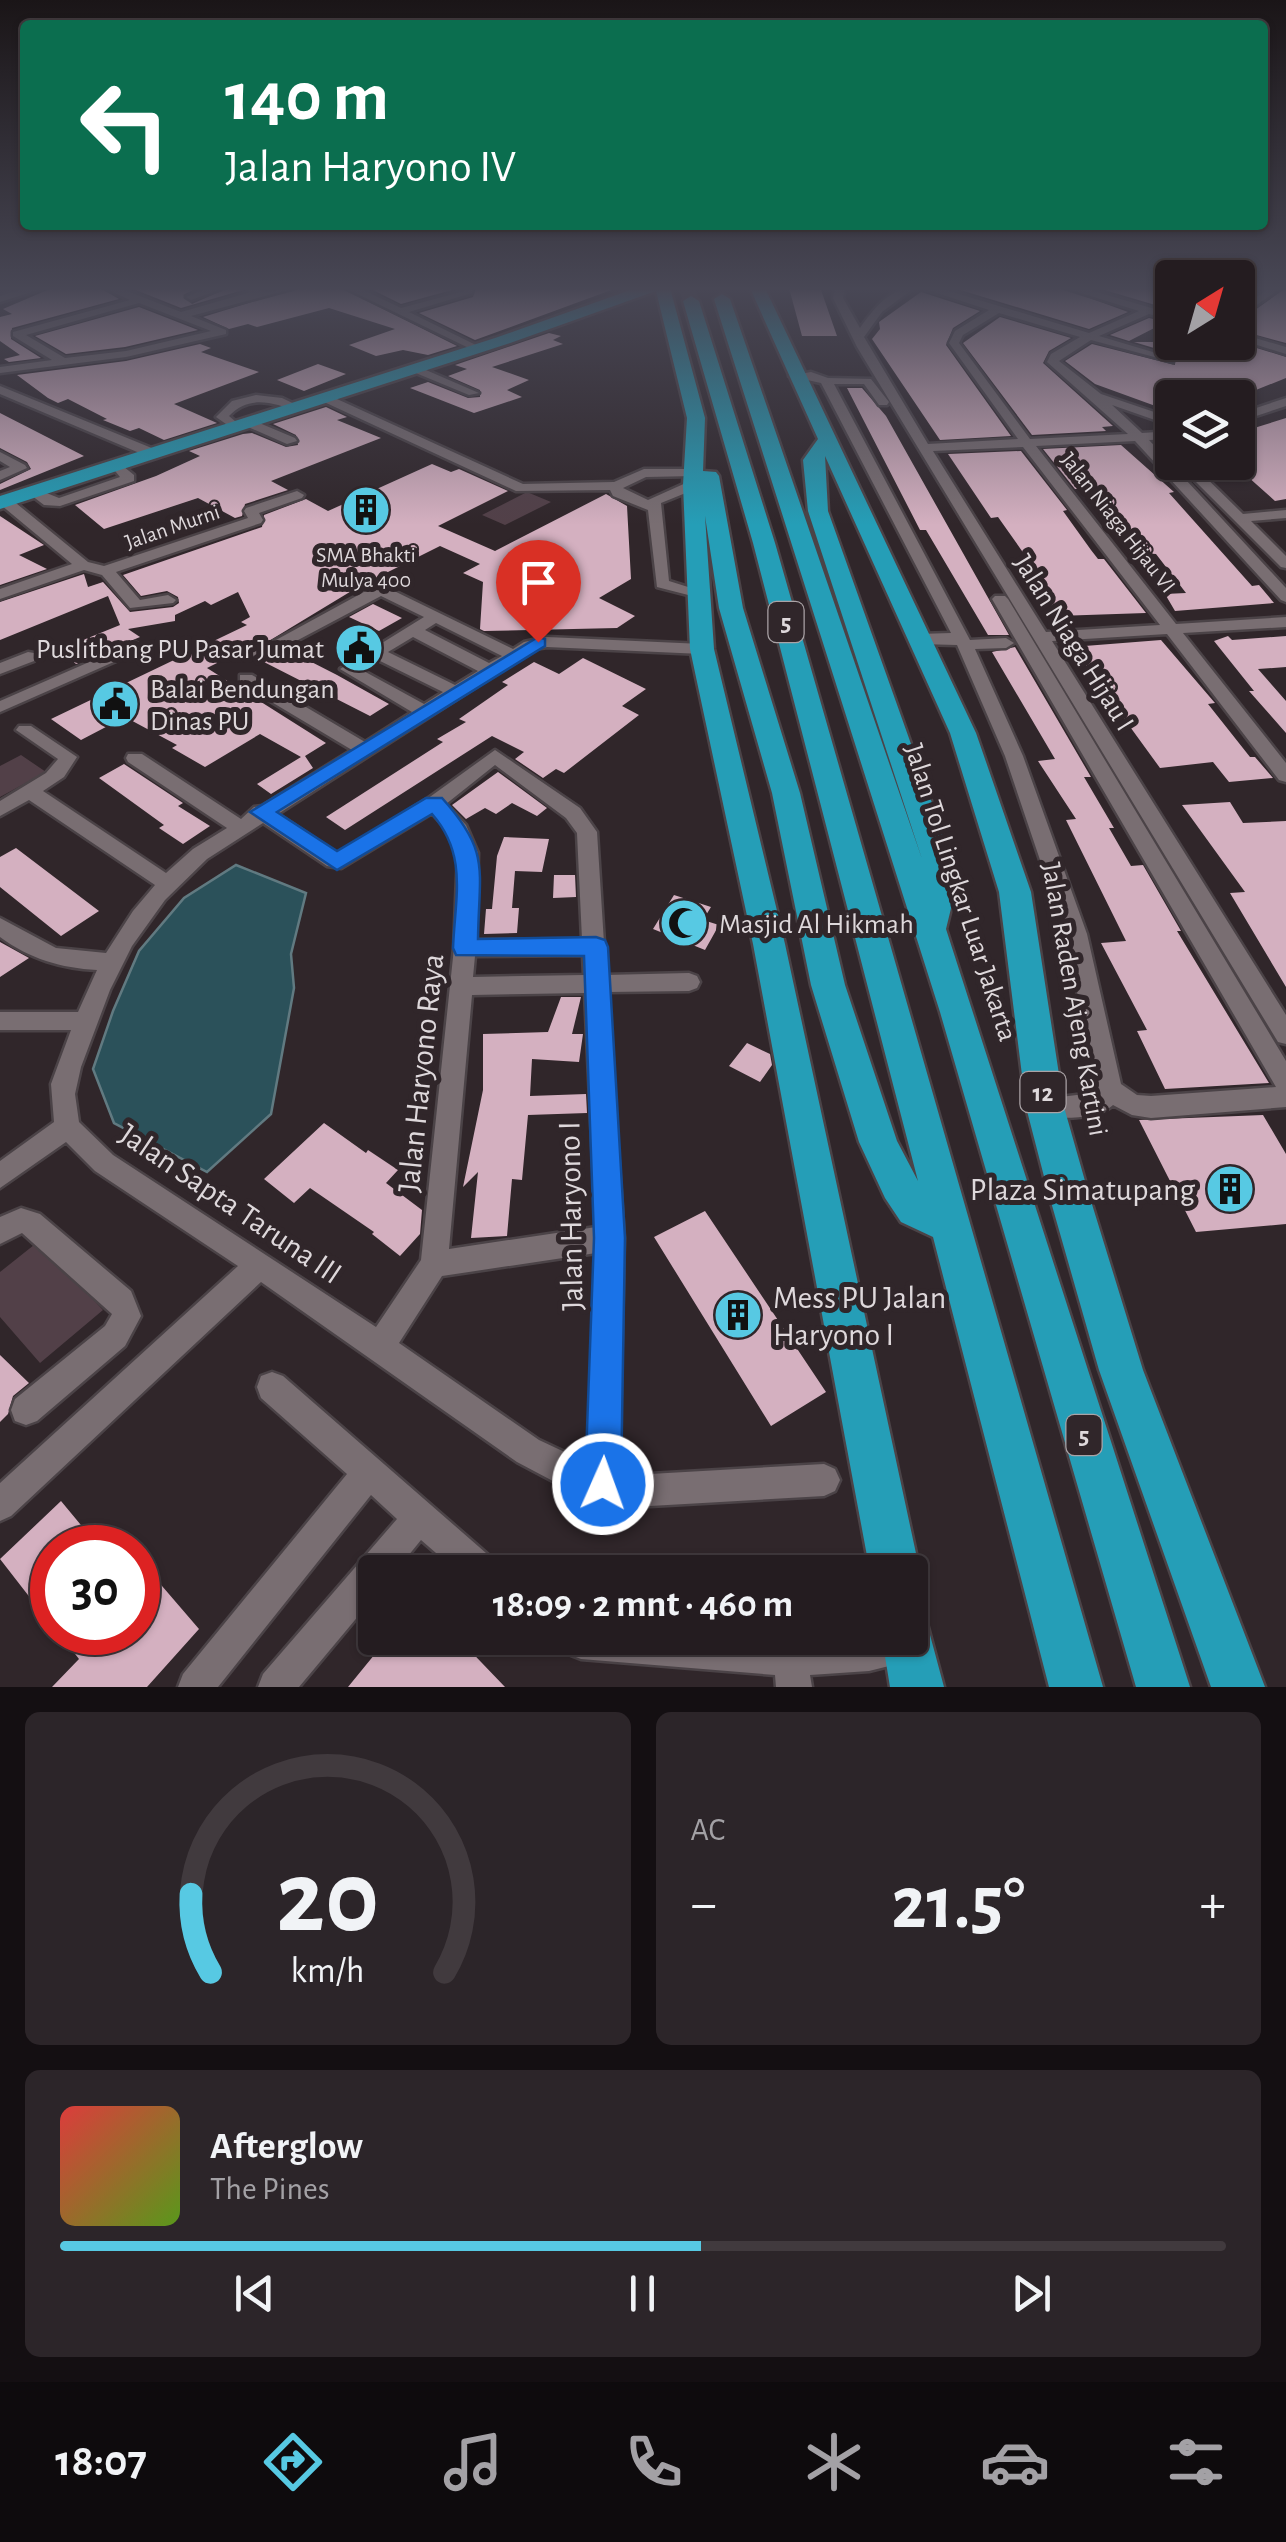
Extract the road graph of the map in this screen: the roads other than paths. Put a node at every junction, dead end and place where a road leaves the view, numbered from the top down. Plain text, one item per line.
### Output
1 (26, 367) edge
2 (422, 367) edge
3 (683, 367) edge
4 (696, 367) edge
5 (754, 367) edge
6 (791, 367) edge
7 (876, 367) edge
8 (972, 367) edge
9 (1058, 367) edge
10 (415, 369) junction
11 (0, 370) edge
12 (795, 376) junction
13 (826, 381) junction
14 (0, 390) edge
15 (472, 393) dead end
16 (1095, 395) junction
17 (326, 398) junction
18 (1286, 402) edge
19 (297, 408) junction
20 (1255, 412) edge
21 (1155, 416) edge
22 (243, 425) junction
23 (1142, 435) junction
24 (1155, 435) edge
25 (291, 441) dead end
26 (825, 442) junction
27 (1155, 443) edge
28 (1029, 444) junction
29 (924, 448) junction
30 (154, 454) junction
31 (0, 456) edge
32 (695, 468) junction
33 (0, 476) edge
34 (1201, 480) edge
35 (614, 486) junction
36 (298, 495) dead end
37 (3, 503) edge
38 (654, 508) junction
39 (1286, 514) edge
40 (1243, 518) junction
41 (83, 566) junction
42 (1286, 566) edge
43 (1260, 569) junction
44 (107, 571) junction
45 (696, 592) junction
46 (0, 594) edge
47 (1286, 597) edge
48 (168, 600) dead end
49 (436, 617) junction
50 (1286, 622) edge
51 (1174, 628) junction
52 (413, 630) junction
53 (1040, 637) junction
54 (1006, 644) dead end
55 (965, 645) junction
56 (923, 646) junction
57 (135, 647) dead end
58 (702, 649) junction
59 (374, 652) junction
60 (260, 653) dead end
61 (513, 655) junction
62 (28, 657) dead end
63 (0, 669) edge
64 (490, 670) junction
65 (246, 679) dead end
66 (454, 692) junction
67 (0, 707) edge
68 (424, 712) junction
69 (25, 730) dead end
70 (364, 749) junction
71 (135, 758) dead end
72 (1286, 776) edge
73 (29, 791) junction
74 (434, 803) junction
75 (0, 810) edge
76 (250, 819) junction
77 (165, 882) junction
78 (0, 926) edge
79 (930, 928) junction
80 (596, 947) junction
81 (465, 948) junction
82 (113, 962) junction
83 (689, 982) dead end
84 (598, 985) junction
85 (460, 986) junction
86 (0, 1021) edge
87 (85, 1022) junction
88 (1286, 1035) edge
89 (1286, 1082) edge
90 (1110, 1090) junction
91 (1286, 1097) edge
92 (1045, 1107) junction
93 (67, 1127) junction
94 (0, 1176) edge
95 (950, 1228) junction
96 (0, 1231) edge
97 (610, 1238) junction
98 (434, 1264) junction
99 (258, 1266) junction
100 (380, 1346) junction
101 (272, 1387) dead end
102 (26, 1410) dead end
103 (369, 1472) junction
104 (824, 1480) dead end
105 (603, 1484) junction
106 (0, 1505) edge
107 (420, 1516) junction
108 (463, 1555) edge
109 (891, 1555) edge
110 (669, 1655) edge
111 (911, 1657) edge
112 (793, 1673) edge
113 (196, 1687) edge
114 (276, 1687) edge
115 (1076, 1687) edge
116 (1163, 1687) edge
117 (1238, 1687) edge

1 - 11 street
2 - 10 highway
3 - 32 highway
4 - 95 highway, 5
5 - 79 highway, Jalan Tol Lingkar Luar Jakarta / 5
6 - 12 highway, Jalan Raden Ajeng Kartini / 12
7 - 29 street, Jalan Niaga Hijau I
8 - 28 street, Jalan Niaga Hijau VI
9 - 16 street
10 - 15 street
10 - 17 highway
12 - 13 street
12 - 26 highway, Jalan Raden Ajeng Kartini / 12
13 - 55 street
13 - 89 street
14 - 30 street
16 - 21 street
16 - 23 street
17 - 19 highway
17 - 35 street
18 - 20 street
19 - 22 highway
19 - 22 street
22 - 25 street
22 - 30 highway
23 - 24 street
23 - 27 street
23 - 28 street
23 - 43 street
26 - 56 highway, Jalan Raden Ajeng Kartini / 12
26 - 79 highway
28 - 29 street
28 - 51 street, Jalan Niaga Hijau VI
29 - 53 street, Jalan Niaga Hijau I
30 - 37 highway
31 - 33 street
32 - 35 street
32 - 38 street
32 - 45 highway
32 - 95 highway
34 - 40 street
35 - 38 street
36 - 44 street, Jalan Murni
37 - 41 street, Jalan Murni
38 - 45 street
39 - 40 street
40 - 42 street
41 - 44 street, Jalan Murni
41 - 46 street
42 - 43 street
43 - 47 street
44 - 48 street
45 - 58 highway
49 - 52 street
49 - 60 street
49 - 61 street
50 - 51 street
51 - 53 street
51 - 72 street, Jalan Niaga Hijau VI
52 - 59 street
52 - 64 street
53 - 88 street, Jalan Niaga Hijau I
54 - 55 street
55 - 56 street
55 - 90 street
56 - 92 highway, Jalan Raden Ajeng Kartini / 12
57 - 67 street
58 - 61 street
58 - 109 highway
59 - 66 street
59 - 68 street
61 - 64 street
62 - 63 street
64 - 66 street
65 - 70 street
66 - 68 street
68 - 70 street
69 - 73 street
70 - 76 street
71 - 76 street
73 - 75 street
73 - 77 street
74 - 76 street
74 - 80 street, Jalan Haryono I
74 - 81 street, Jalan Haryono Raya
76 - 77 street
77 - 82 street
78 - 82 street
79 - 116 highway, Jalan Tol Lingkar Luar Jakarta / 5
80 - 81 street
80 - 84 street, Jalan Haryono I
81 - 85 street, Jalan Haryono Raya
82 - 87 street
83 - 84 street
84 - 85 street
84 - 97 street, Jalan Haryono I
85 - 98 street, Jalan Haryono Raya
86 - 87 street
87 - 93 street
90 - 91 street
90 - 92 street
92 - 117 highway, Jalan Raden Ajeng Kartini / 12
93 - 94 street
93 - 99 street, Jalan Sapta Taruna III
95 - 115 highway, 5
96 - 102 street
97 - 98 street
97 - 105 street, Jalan Haryono I
98 - 100 street, Jalan Haryono Raya
99 - 100 street, Jalan Sapta Taruna III
99 - 106 street
100 - 105 street, Jalan Sapta Taruna III
101 - 103 street
103 - 107 street
103 - 113 street
104 - 105 street, Jalan Sapta Taruna III
107 - 108 street
107 - 114 street
110 - 112 street
111 - 112 street

